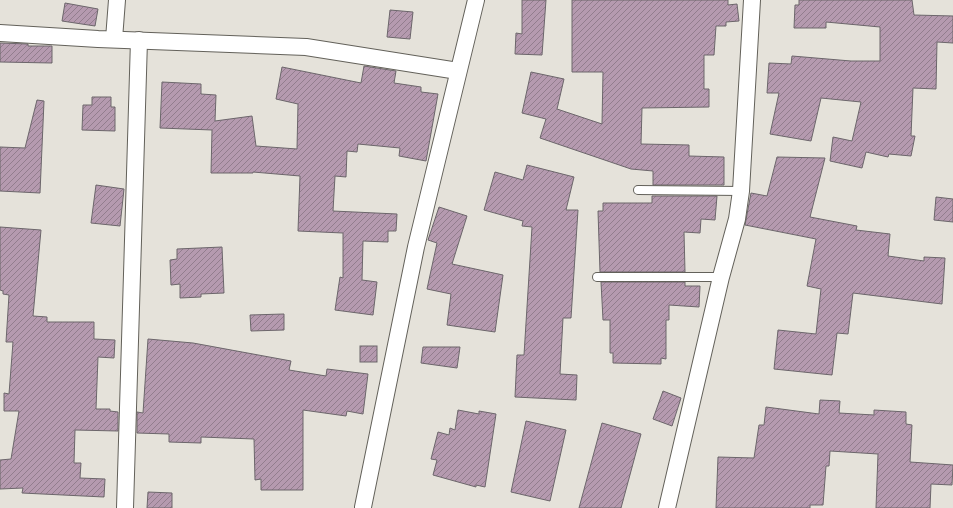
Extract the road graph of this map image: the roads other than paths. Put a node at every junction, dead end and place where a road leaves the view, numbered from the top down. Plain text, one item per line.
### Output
1 (117, 0) edge
2 (476, 0) edge
3 (752, 0) edge
4 (0, 33) edge
5 (114, 39) junction
6 (139, 40) junction
7 (458, 71) junction
8 (638, 190) dead end
9 (741, 191) junction
10 (597, 277) dead end
11 (721, 277) junction
12 (125, 508) edge
13 (364, 508) edge
14 (667, 508) edge

1 - 5 street
2 - 7 street
3 - 9 street
4 - 5 street
5 - 6 street
6 - 7 street
6 - 12 street
7 - 13 street
8 - 9 lane
9 - 11 street
10 - 11 lane
11 - 14 street

